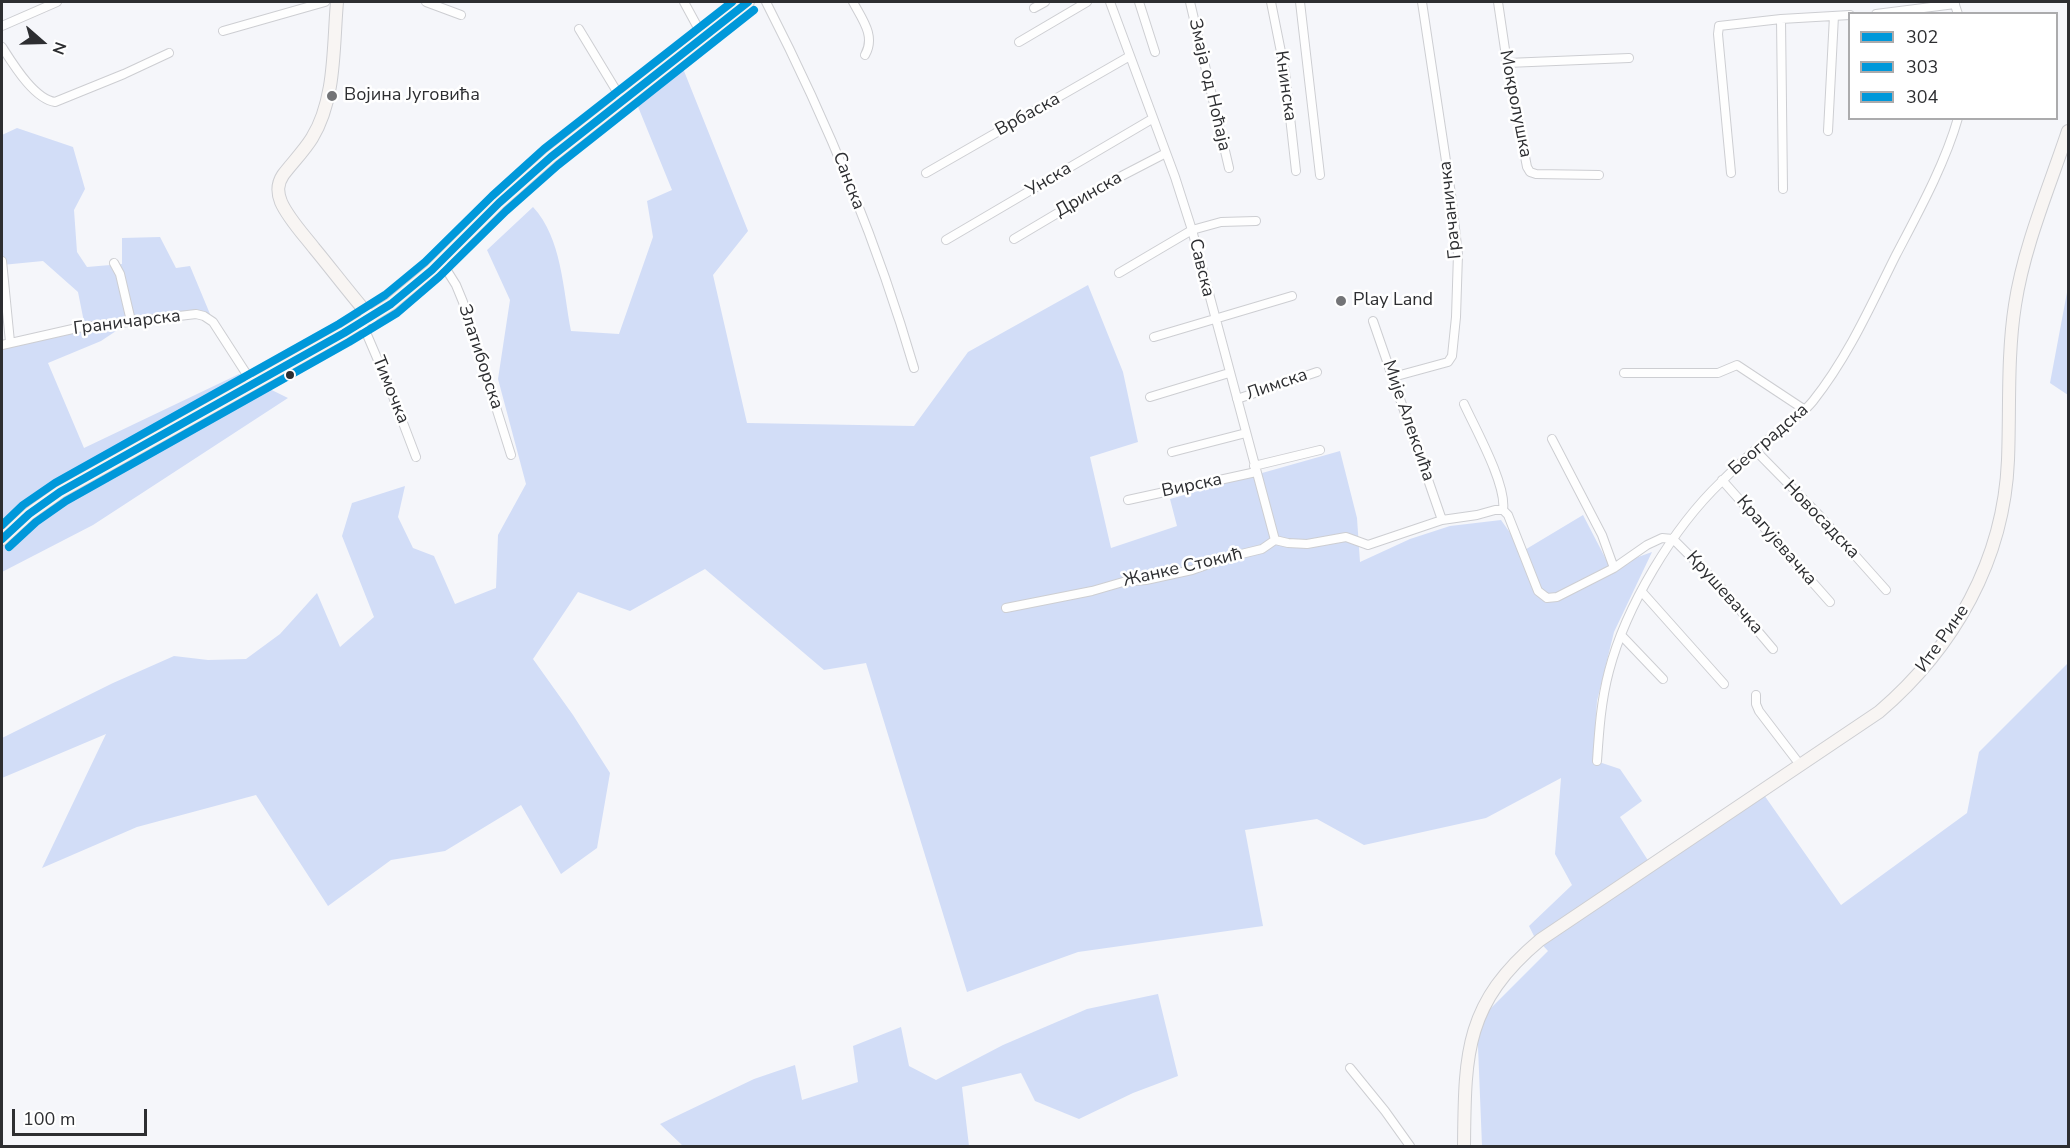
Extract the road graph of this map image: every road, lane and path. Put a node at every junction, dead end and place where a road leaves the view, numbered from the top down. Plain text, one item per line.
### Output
1 (57, 2) edge
2 (325, 2) edge
3 (337, 2) edge
4 (426, 2) edge
5 (684, 2) edge
6 (748, 2) edge
7 (766, 2) edge
8 (853, 2) edge
9 (1045, 2) edge
10 (1087, 2) edge
11 (1110, 2) edge
12 (1139, 2) edge
13 (1190, 2) edge
14 (1271, 2) edge
15 (1300, 2) edge
16 (1422, 2) edge
17 (1498, 2) edge
18 (1956, 6) edge
19 (1034, 8) dead end
20 (1896, 12) edge
21 (461, 15) dead end
22 (1848, 15) edge
23 (1834, 16) junction
24 (1781, 19) junction
25 (2, 26) edge
26 (579, 29) dead end
27 (223, 31) dead end
28 (703, 37) junction
29 (1019, 42) dead end
30 (2, 47) edge
31 (1155, 52) dead end
32 (169, 53) dead end
33 (865, 55) dead end
34 (1130, 56) junction
35 (1629, 58) dead end
36 (1507, 63) junction
37 (622, 100) junction
38 (1152, 119) junction
39 (1957, 120) edge
40 (1828, 131) dead end
41 (2068, 131) edge
42 (1166, 153) junction
43 (1229, 168) dead end
44 (1296, 171) dead end
45 (926, 173) dead end
46 (1731, 173) dead end
47 (1320, 175) dead end
48 (1599, 175) dead end
49 (1783, 189) dead end
50 (1256, 221) dead end
51 (1192, 230) junction
52 (1014, 239) dead end
53 (945, 240) dead end
54 (2, 261) edge
55 (441, 261) junction
56 (114, 263) dead end
57 (1119, 273) dead end
58 (1292, 296) dead end
59 (366, 320) junction
60 (1215, 320) junction
61 (131, 321) junction
62 (1373, 321) dead end
63 (1154, 336) dead end
64 (6, 344) edge
65 (914, 368) dead end
66 (1317, 372) dead end
67 (1229, 373) junction
68 (1624, 373) dead end
69 (1393, 377) junction
70 (253, 384) junction
71 (1150, 397) dead end
72 (1237, 399) junction
73 (1464, 404) dead end
74 (1805, 410) junction
75 (1246, 433) junction
76 (1552, 439) dead end
77 (1320, 450) dead end
78 (1755, 450) junction
79 (1172, 452) dead end
80 (511, 455) dead end
81 (416, 457) dead end
82 (1255, 469) junction
83 (1722, 480) junction
84 (1128, 500) dead end
85 (1503, 510) junction
86 (1442, 520) junction
87 (2, 539) edge
88 (1673, 539) junction
89 (1275, 540) junction
90 (1614, 568) junction
91 (1886, 590) dead end
92 (1642, 592) junction
93 (1830, 602) dead end
94 (1006, 609) dead end
95 (1621, 635) junction
96 (1773, 649) dead end
97 (1663, 679) dead end
98 (1724, 684) dead end
99 (1756, 695) dead end
100 (1598, 761) dead end
101 (1801, 766) junction
102 (1350, 1068) dead end
103 (1410, 1146) edge
104 (1464, 1146) edge

1 - 25 street
2 - 27 street
3 - 59 street
4 - 21 street
5 - 28 street
6 - 28 street
7 - 65 street, Санска
8 - 33 street
9 - 19 street
10 - 29 street
11 - 34 street, Савска
12 - 31 street
13 - 43 street, Змаја од Ноћаја
14 - 44 street, Книнска
15 - 47 street
16 - 69 street, Грачаничка
17 - 36 street, Мокролушка
18 - 20 street
22 - 23 street
23 - 24 street
23 - 40 street
24 - 46 street
24 - 49 street
26 - 37 street
28 - 37 street
30 - 32 street
34 - 38 street, Савска
34 - 45 street, Врбаска
35 - 36 street
36 - 48 street, Мокролушка
37 - 55 street
38 - 42 street, Савска
38 - 53 street, Унска
39 - 74 street, Београдска
41 - 101 street, Ите Рине
42 - 51 street, Савска
42 - 52 street, Дринска
50 - 51 street
51 - 57 street
51 - 60 street, Савска
54 - 64 street
55 - 59 street
55 - 80 street, Златиборска
56 - 61 street
58 - 60 street
59 - 70 street
59 - 81 street, Тимочка
60 - 63 street
60 - 67 street, Савска
61 - 64 street, Граничарска
61 - 70 street, Граничарска
62 - 69 street, Мије Алексића
66 - 72 street, Лимска
67 - 71 street
67 - 72 street, Савска
68 - 74 street
69 - 86 street, Мије Алексића
70 - 87 street
72 - 75 street, Савска
73 - 85 street
74 - 78 street, Београдска
75 - 79 street
75 - 82 street, Савска
76 - 90 street
77 - 82 street, Вирска
78 - 83 street, Београдска
78 - 91 street, Новосадска
82 - 84 street, Вирска
82 - 89 street, Савска
83 - 88 street, Београдска
83 - 93 street, Крагујевачка
85 - 86 street
85 - 90 street
86 - 89 street
88 - 90 street
88 - 92 street, Београдска
88 - 96 street, Крушевачка
89 - 94 street, Жанке Стокић
92 - 95 street, Београдска
92 - 98 street
95 - 97 street
95 - 100 street, Београдска
99 - 101 street
101 - 104 street, Ите Рине
102 - 103 street

